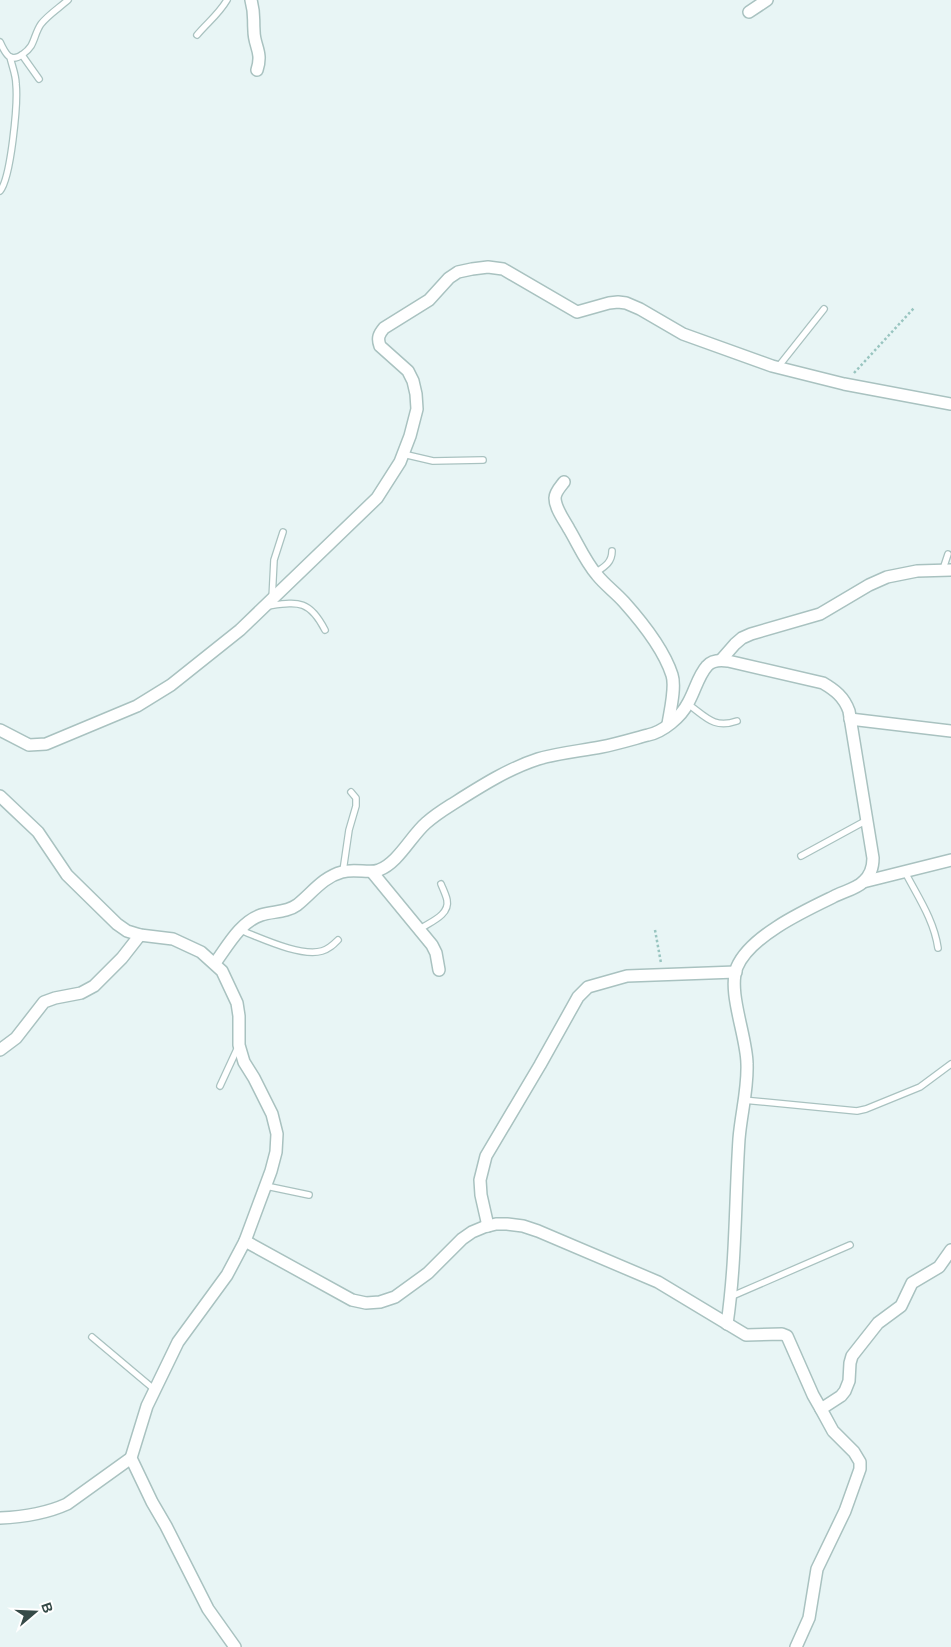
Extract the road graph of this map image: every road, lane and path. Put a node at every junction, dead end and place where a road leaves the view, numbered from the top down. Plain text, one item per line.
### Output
1 (68, 0) edge
2 (226, 0) edge
3 (251, 0) edge
4 (767, 0) edge
5 (749, 12) dead end
6 (197, 35) dead end
7 (0, 42) edge
8 (22, 55) junction
9 (10, 58) junction
10 (257, 70) dead end
11 (39, 79) dead end
12 (0, 191) edge
13 (914, 308) dead end
14 (824, 309) dead end
15 (778, 367) junction
16 (844, 384) junction
17 (951, 404) edge
18 (403, 454) junction
19 (483, 460) dead end
20 (564, 482) dead end
21 (283, 532) dead end
22 (612, 551) dead end
23 (948, 554) dead end
24 (947, 569) edge
25 (595, 573) junction
26 (268, 603) junction
27 (324, 630) dead end
28 (721, 660) junction
29 (688, 704) junction
30 (850, 719) junction
31 (737, 721) dead end
32 (668, 724) junction
33 (0, 730) edge
34 (951, 731) edge
35 (351, 792) dead end
36 (0, 796) edge
37 (867, 820) junction
38 (801, 856) dead end
39 (951, 860) edge
40 (343, 871) junction
41 (372, 872) junction
42 (905, 872) junction
43 (863, 882) junction
44 (441, 884) dead end
45 (420, 929) junction
46 (240, 930) junction
47 (655, 930) dead end
48 (140, 936) junction
49 (338, 940) dead end
50 (938, 948) dead end
51 (215, 963) junction
52 (439, 970) dead end
53 (736, 972) junction
54 (663, 975) junction
55 (239, 1045) junction
56 (0, 1050) edge
57 (951, 1064) edge
58 (220, 1086) dead end
59 (743, 1100) junction
60 (266, 1186) junction
61 (309, 1195) dead end
62 (488, 1226) junction
63 (245, 1241) junction
64 (850, 1245) dead end
65 (951, 1250) edge
66 (730, 1298) junction
67 (727, 1324) junction
68 (92, 1337) dead end
69 (155, 1390) junction
70 (821, 1409) junction
71 (131, 1458) junction
72 (1, 1519) edge
73 (235, 1647) edge
74 (796, 1647) edge

1 - 8 lane
2 - 6 lane
3 - 10 street
4 - 5 street
7 - 9 lane
8 - 9 lane
8 - 11 lane
9 - 12 lane
13 - 16 path
14 - 15 lane
15 - 16 street
15 - 18 street
16 - 17 street
18 - 19 lane
18 - 26 street
20 - 25 street
21 - 26 lane
22 - 25 lane
23 - 24 lane
24 - 28 street
25 - 32 street
26 - 27 lane
26 - 33 street
28 - 29 street
28 - 30 street
29 - 31 lane
29 - 32 street
30 - 34 street
30 - 37 street
32 - 41 street
35 - 40 lane
36 - 48 street
37 - 38 lane
37 - 43 street
39 - 42 street
40 - 41 street
40 - 46 street
41 - 45 street
42 - 43 street
42 - 50 lane
43 - 53 street
44 - 45 lane
45 - 52 street
46 - 49 lane
46 - 51 street
47 - 54 path
48 - 51 street
48 - 56 street
51 - 55 street
53 - 54 street
53 - 59 street
54 - 62 street
55 - 58 lane
55 - 60 street
57 - 59 lane
59 - 66 street
60 - 61 lane
60 - 63 street
62 - 63 street
62 - 67 street
63 - 69 street
64 - 66 lane
65 - 70 street
66 - 67 street
67 - 70 street
68 - 69 lane
69 - 71 street
70 - 74 street
71 - 72 street
71 - 73 street

